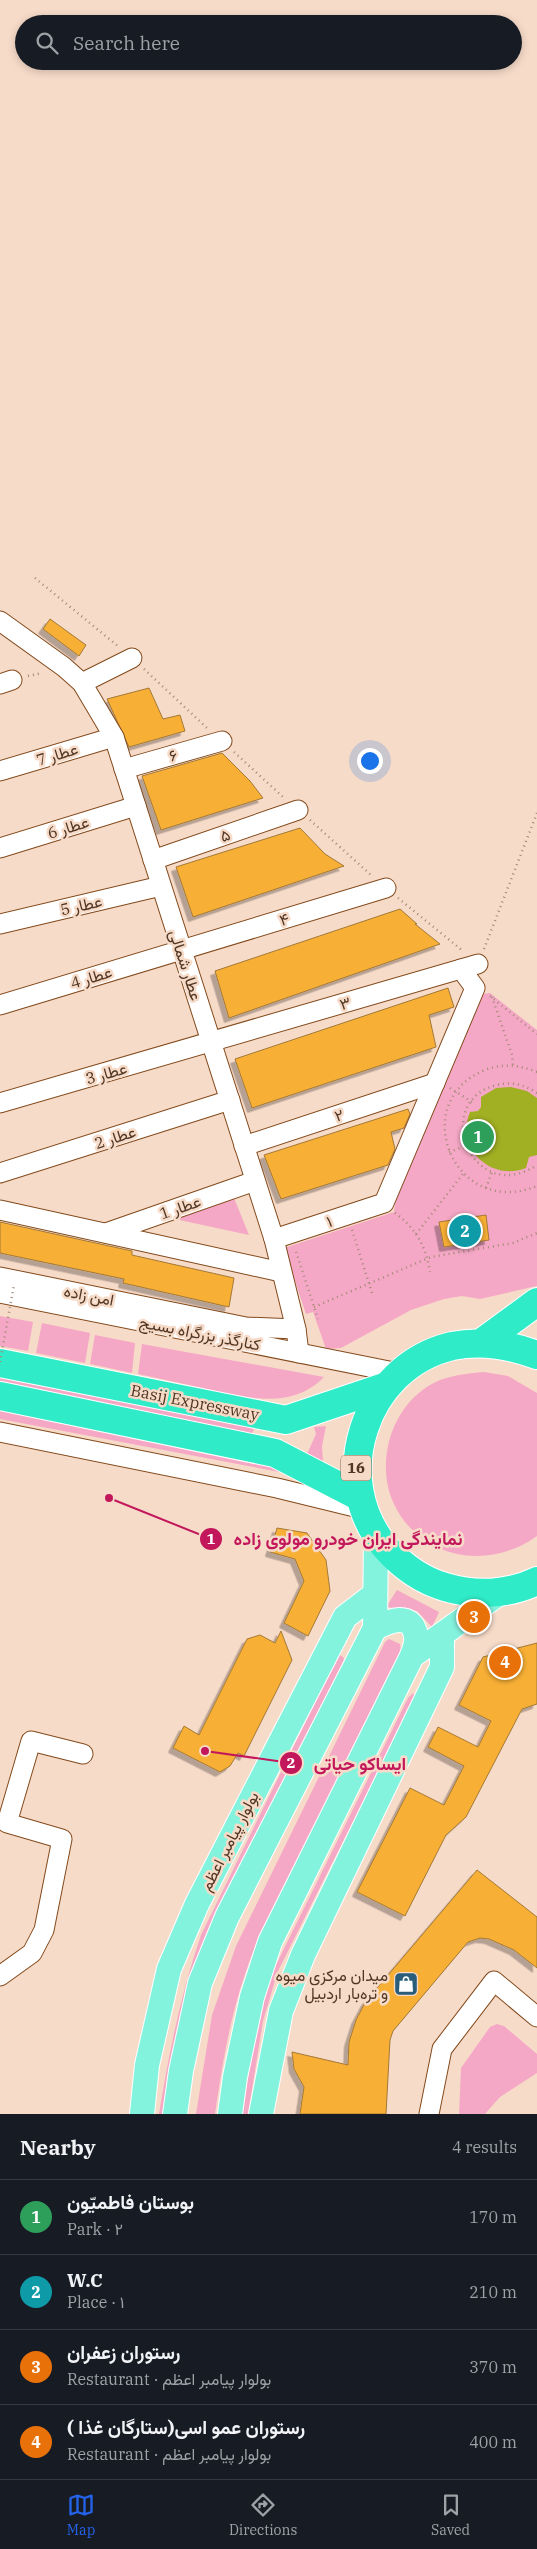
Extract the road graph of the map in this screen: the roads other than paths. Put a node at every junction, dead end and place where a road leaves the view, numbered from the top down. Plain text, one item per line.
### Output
1 (0, 621) edge
2 (132, 658) dead end
3 (82, 683) junction
4 (114, 737) junction
5 (222, 741) road end
6 (1, 769) edge
7 (124, 769) junction
8 (136, 806) junction
9 (298, 810) road end
10 (0, 848) edge
11 (153, 860) junction
12 (161, 886) junction
13 (386, 888) road end
14 (0, 924) edge
15 (181, 949) junction
16 (0, 1005) edge
17 (212, 1043) junction
18 (435, 1083) junction
19 (230, 1100) junction
20 (0, 1103) edge
21 (244, 1146) junction
22 (0, 1173) edge
23 (255, 1181) junction
24 (0, 1210) edge
25 (106, 1232) junction
26 (274, 1240) junction
27 (281, 1272) junction
28 (5, 1285) edge
29 (537, 1302) edge
30 (296, 1329) junction
31 (481, 1343) junction
32 (299, 1353) junction
33 (537, 1356) edge
34 (0, 1362) edge
35 (393, 1380) junction
36 (0, 1396) edge
37 (286, 1420) junction
38 (0, 1432) edge
39 (275, 1453) junction
40 (361, 1504) junction
41 (376, 1536) junction
42 (537, 1581) edge
43 (501, 1592) junction
44 (375, 1594) junction
45 (375, 1628) junction
46 (442, 1635) junction
47 (412, 1656) junction
48 (83, 1754) dead end
49 (0, 1976) edge
50 (537, 2017) edge
51 (142, 2114) edge
52 (175, 2114) edge
53 (230, 2114) edge
54 (262, 2114) edge
55 (429, 2114) edge

1 - 3 street, عطار شمالی
2 - 3 street
3 - 4 street, عطار شمالی
4 - 6 street, عطار 7
4 - 7 street, عطار شمالی
5 - 7 street, ۶
7 - 8 street, عطار شمالی
8 - 10 street, عطار 6
8 - 11 street, عطار شمالی
9 - 11 street, ۵
11 - 12 street, عطار شمالی
12 - 14 street, عطار 5
12 - 15 street, عطار شمالی
13 - 15 street, ۴
15 - 16 street, عطار 4
15 - 17 street, عطار شمالی
17 - 18 street, ۳
17 - 19 street, عطار شمالی
17 - 20 street, عطار 3
18 - 21 street, ۲
18 - 26 street, ۱
19 - 21 street, عطار شمالی
19 - 22 street, عطار 2
21 - 23 street, عطار شمالی
23 - 25 street, عطار 1
23 - 26 street, عطار شمالی
24 - 25 street
25 - 27 street
26 - 27 street, عطار شمالی
27 - 30 street, عطار شمالی
28 - 30 street, امن زاده
28 - 32 street, کنارگذر بزرگراه بسیج
29 - 31 highway
30 - 32 street, عطار شمالی
31 - 33 highway, 16
31 - 35 highway, 16
32 - 35 street, کنارگذر بزرگراه بسیج
34 - 37 highway, Basij Expressway / 16
35 - 37 highway, Basij Expressway / 16
35 - 40 highway, 16
36 - 39 highway, Basij Expressway / 16
37 - 39 highway
38 - 40 street
39 - 40 highway, Basij Expressway / 16
40 - 41 highway, 16
41 - 43 highway, 16
41 - 44 main road, بولوار پیامبر اعظم
42 - 43 highway, 16
43 - 46 main road
44 - 45 main road, بولوار پیامبر اعظم
44 - 51 main road, بولوار پیامبر اعظم
45 - 47 main road
45 - 52 main road, بولوار پیامبر اعظم
46 - 47 main road
46 - 54 main road
47 - 53 main road
48 - 49 street
50 - 55 street

